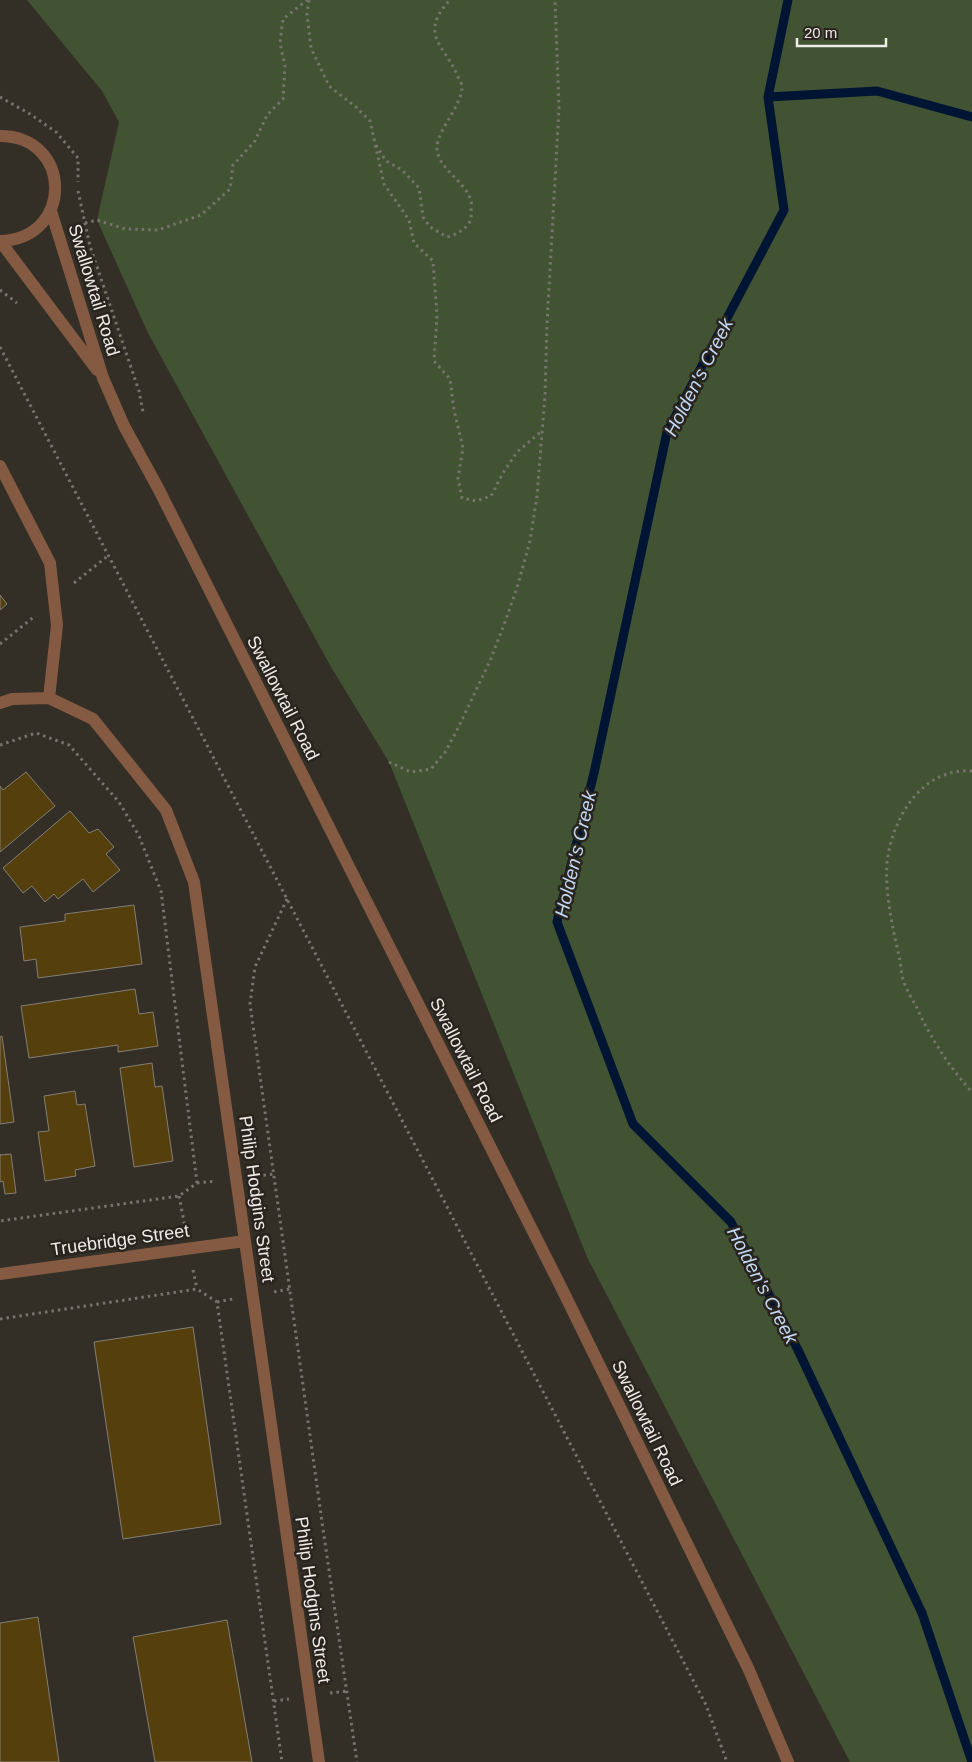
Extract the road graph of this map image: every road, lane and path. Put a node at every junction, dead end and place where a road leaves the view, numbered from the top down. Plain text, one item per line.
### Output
1 (308, 0) edge
2 (450, 0) edge
3 (555, 0) edge
4 (0, 97) edge
5 (0, 136) edge
6 (374, 142) junction
7 (51, 211) junction
8 (84, 223) junction
9 (0, 241) edge
10 (0, 347) edge
11 (103, 378) junction
12 (145, 420) dead end
13 (542, 431) junction
14 (0, 466) edge
15 (48, 698) junction
16 (0, 703) edge
17 (0, 745) edge
18 (389, 762) dead end
19 (972, 772) edge
20 (287, 899) junction
21 (972, 1092) edge
22 (0, 1221) edge
23 (245, 1241) junction
24 (0, 1274) edge
25 (0, 1319) edge
26 (282, 1762) edge
27 (319, 1762) edge
28 (357, 1762) edge
29 (726, 1762) edge
30 (788, 1762) edge

1 - 6 path
1 - 8 path
2 - 6 path
3 - 13 path
4 - 8 path
5 - 7 street, Swallowtail Road
6 - 13 path
7 - 9 street, Swallowtail Road
7 - 11 street, Swallowtail Road
8 - 12 path
9 - 11 street, Swallowtail Road
10 - 20 path
11 - 30 street, Swallowtail Road
13 - 18 path
14 - 15 street
15 - 16 street, Philip Hodgins Street
15 - 23 street, Philip Hodgins Street
17 - 22 path
19 - 21 path
20 - 28 path
20 - 29 path
23 - 24 street, Truebridge Street
23 - 27 street, Philip Hodgins Street
25 - 26 path

